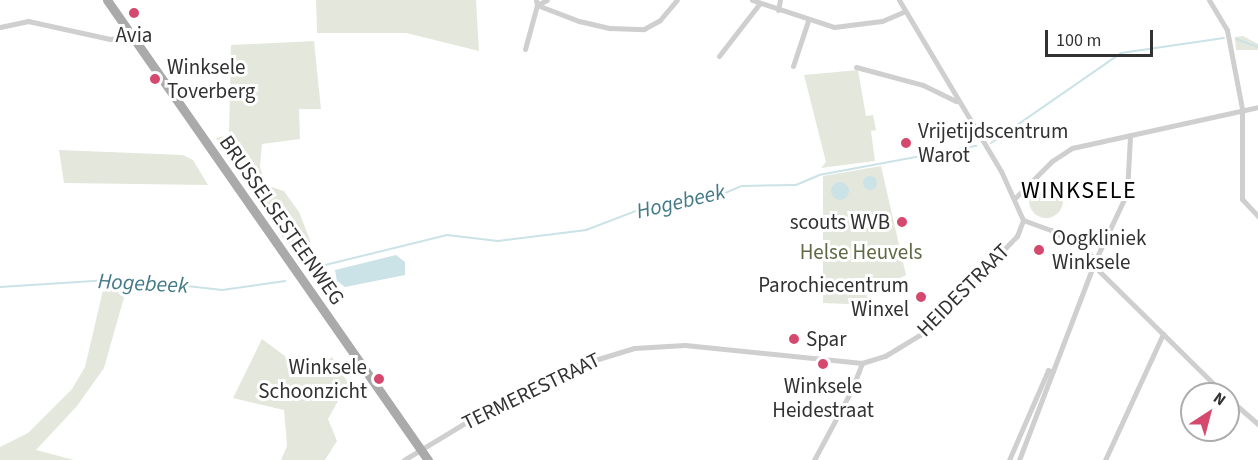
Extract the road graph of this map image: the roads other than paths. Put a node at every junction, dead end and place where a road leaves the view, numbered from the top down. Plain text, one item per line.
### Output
1 (106, 0) edge
2 (547, 0) edge
3 (677, 0) edge
4 (752, 0) edge
5 (780, 0) edge
6 (899, 0) edge
7 (1209, 0) edge
8 (537, 3) edge
9 (760, 3) junction
10 (778, 10) junction
11 (906, 11) junction
12 (808, 21) junction
13 (0, 27) edge
14 (132, 36) junction
15 (525, 50) dead end
16 (719, 56) dead end
17 (793, 66) dead end
18 (856, 67) dead end
19 (957, 102) junction
20 (1258, 107) edge
21 (1242, 109) junction
22 (1130, 135) junction
23 (1015, 198) junction
24 (1258, 216) edge
25 (1023, 220) junction
26 (1094, 264) junction
27 (1163, 334) junction
28 (862, 363) junction
29 (1053, 372) junction
30 (1212, 382) edge
31 (1240, 408) edge
32 (1258, 423) edge
33 (420, 449) junction
34 (404, 460) edge
35 (428, 460) edge
36 (814, 460) edge
37 (1009, 460) edge
38 (1019, 460) edge
39 (1105, 460) edge

1 - 14 main road, BRUSSELSESTEENWEG
2 - 8 street
3 - 8 street
4 - 9 street
5 - 10 street
6 - 11 street
7 - 21 street
8 - 15 street
9 - 10 street
9 - 16 street
10 - 12 street
11 - 12 street
11 - 19 street
12 - 17 street
13 - 14 street
14 - 33 main road, BRUSSELSESTEENWEG
18 - 19 street
19 - 23 street
20 - 21 street
21 - 22 street
21 - 24 street
22 - 23 street
22 - 26 street
23 - 25 street
25 - 26 street
25 - 28 street, HEIDESTRAAT
26 - 27 street
26 - 29 street
27 - 30 street
27 - 39 street
28 - 33 street, TERMERESTRAAT
28 - 36 street
29 - 37 street
29 - 38 street
31 - 32 street
33 - 34 street, TERMERESTRAAT
33 - 35 main road, BRUSSELSESTEENWEG

